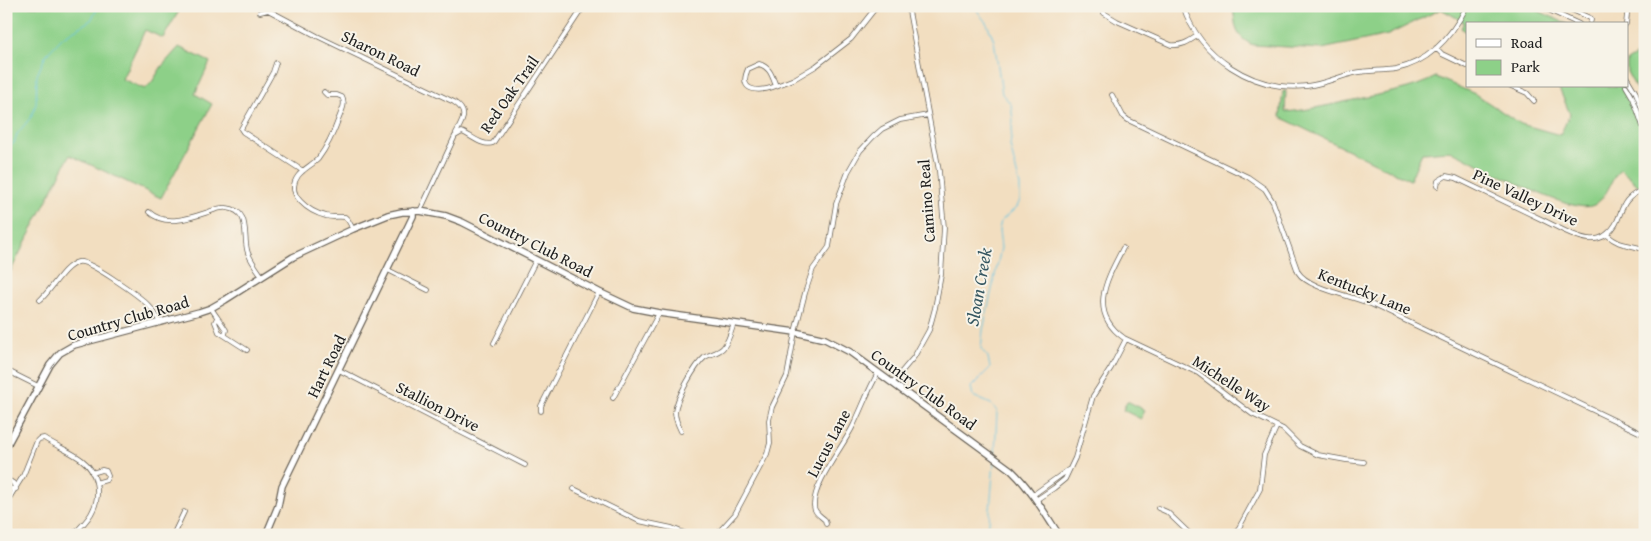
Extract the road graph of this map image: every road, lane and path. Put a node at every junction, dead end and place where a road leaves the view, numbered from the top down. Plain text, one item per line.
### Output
1 (584, 6) edge
2 (877, 6) edge
3 (908, 6) edge
4 (1100, 6) edge
5 (1195, 6) edge
6 (1467, 6) edge
7 (1540, 6) edge
8 (1563, 6) edge
9 (1628, 6) edge
10 (1184, 8) edge
11 (260, 12) dead end
12 (1575, 22) edge
13 (1590, 22) edge
14 (1626, 22) edge
15 (1197, 36) junction
16 (1436, 48) junction
17 (276, 63) dead end
18 (1466, 66) edge
19 (1628, 80) edge
20 (776, 86) junction
21 (1516, 88) edge
22 (1628, 88) edge
23 (324, 92) dead end
24 (1112, 95) dead end
25 (1534, 101) dead end
26 (1640, 104) edge
27 (928, 115) junction
28 (1645, 116) edge
29 (1645, 132) edge
30 (454, 137) junction
31 (303, 171) junction
32 (1437, 186) dead end
33 (1645, 189) edge
34 (416, 211) junction
35 (149, 212) dead end
36 (352, 229) junction
37 (1607, 235) junction
38 (1123, 248) dead end
39 (1645, 250) edge
40 (536, 260) junction
41 (388, 270) junction
42 (262, 276) junction
43 (428, 290) dead end
44 (599, 292) junction
45 (40, 300) dead end
46 (211, 308) junction
47 (659, 313) junction
48 (160, 322) junction
49 (734, 323) junction
50 (794, 332) junction
51 (1126, 339) junction
52 (494, 343) dead end
53 (247, 350) dead end
54 (6, 370) edge
55 (339, 370) junction
56 (878, 373) junction
57 (892, 383) junction
58 (38, 386) junction
59 (613, 398) dead end
60 (541, 411) dead end
61 (1277, 426) junction
62 (681, 430) dead end
63 (1645, 435) edge
64 (6, 447) edge
65 (1364, 462) dead end
66 (525, 465) dead end
67 (92, 473) junction
68 (6, 479) edge
69 (96, 483) junction
70 (6, 488) edge
71 (16, 489) junction
72 (574, 490) dead end
73 (1034, 497) junction
74 (6, 503) edge
75 (1158, 508) dead end
76 (184, 512) dead end
77 (826, 524) dead end
78 (73, 535) edge
79 (173, 535) edge
80 (266, 535) edge
81 (689, 535) edge
82 (716, 535) edge
83 (1059, 535) edge
84 (1191, 535) edge
85 (1235, 535) edge

1 - 30 street, Red Oak Trail
2 - 20 street
3 - 27 street, Camino Real
4 - 15 street
5 - 10 street
6 - 16 street
7 - 12 street
8 - 13 street
9 - 14 street
10 - 15 street
11 - 30 street, Sharon Road
15 - 16 street
16 - 18 street
17 - 31 street
19 - 26 street
20 - 20 street
21 - 25 street
22 - 26 street
23 - 31 street
24 - 63 street, Kentucky Lane
26 - 28 street
26 - 29 street
27 - 50 street
27 - 57 street, Camino Real
30 - 34 street, Red Oak Trail
31 - 36 street
32 - 37 street, Pine Valley Drive
33 - 37 street
34 - 36 main road, Country Club Road
34 - 40 main road, Country Club Road
34 - 41 main road, Hart Road
35 - 42 street
36 - 42 main road, Country Club Road
37 - 39 street
38 - 51 street, Michelle Way
40 - 44 main road, Country Club Road
40 - 52 street
41 - 43 street
41 - 55 main road, Hart Road
42 - 46 main road, Country Club Road
44 - 47 main road, Country Club Road
44 - 60 street
45 - 48 street
46 - 48 main road, Country Club Road
46 - 53 street
47 - 49 main road, Country Club Road
47 - 59 street
48 - 58 main road, Country Club Road
49 - 50 main road, Country Club Road
49 - 62 street
50 - 56 main road, Country Club Road
50 - 82 street
51 - 61 street, Michelle Way
51 - 73 street
54 - 58 street
55 - 66 street, Stallion Drive
55 - 80 main road, Hart Road
56 - 57 main road, Country Club Road
56 - 77 street, Lucus Lane
57 - 73 main road, Country Club Road
58 - 64 main road, Country Club Road
61 - 65 street, Michelle Way
61 - 85 street
67 - 69 street
67 - 69 street
67 - 71 street
68 - 71 street
69 - 78 street
70 - 71 street
71 - 74 street
72 - 81 street
73 - 83 main road, Country Club Road
75 - 84 street
76 - 79 street

